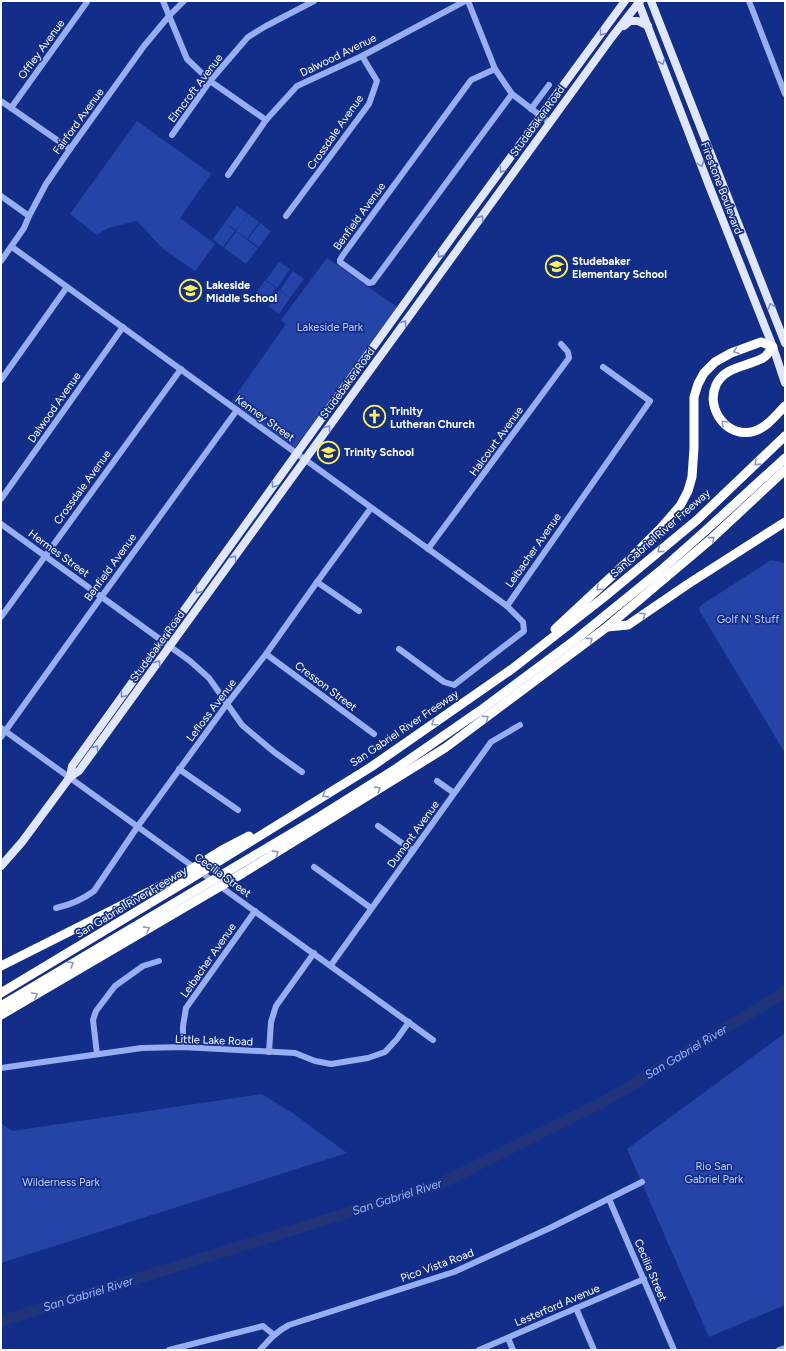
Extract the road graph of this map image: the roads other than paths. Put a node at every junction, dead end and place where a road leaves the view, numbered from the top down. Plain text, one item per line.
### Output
1 (87, 1) edge
2 (163, 1) edge
3 (184, 1) edge
4 (314, 1) edge
5 (467, 1) edge
6 (625, 1) edge
7 (651, 1) edge
8 (749, 1) edge
9 (639, 2) edge
10 (169, 16) junction
11 (648, 26) junction
12 (612, 37) junction
13 (586, 54) junction
14 (362, 56) junction
15 (495, 69) junction
16 (570, 76) junction
17 (210, 81) junction
18 (549, 84) dead end
19 (577, 86) junction
20 (512, 94) junction
21 (785, 94) edge
22 (689, 98) junction
23 (1, 101) edge
24 (677, 102) junction
25 (11, 108) junction
26 (561, 108) junction
27 (532, 109) junction
28 (542, 117) junction
29 (266, 120) junction
30 (550, 123) junction
31 (700, 124) junction
32 (687, 128) junction
33 (172, 136) dead end
34 (70, 149) junction
35 (228, 175) dead end
36 (722, 184) junction
37 (710, 188) junction
38 (1, 196) edge
39 (29, 216) junction
40 (286, 216) dead end
41 (12, 247) junction
42 (1, 261) edge
43 (67, 286) junction
44 (123, 327) junction
45 (785, 342) edge
46 (561, 344) dead end
47 (773, 347) junction
48 (603, 367) dead end
49 (181, 369) junction
50 (1, 380) edge
51 (785, 383) edge
52 (785, 406) edge
53 (237, 410) junction
54 (785, 436) edge
55 (785, 452) edge
56 (297, 454) junction
57 (785, 458) edge
58 (305, 460) junction
59 (785, 470) edge
60 (1, 499) edge
61 (371, 508) junction
62 (785, 522) edge
63 (1, 524) edge
64 (428, 549) junction
65 (45, 556) junction
66 (317, 582) junction
67 (102, 596) junction
68 (507, 606) junction
69 (359, 611) dead end
70 (1, 617) edge
71 (607, 627) junction
72 (162, 640) junction
73 (170, 646) junction
74 (399, 648) dead end
75 (266, 654) junction
76 (512, 669) junction
77 (227, 704) junction
78 (520, 725) dead end
79 (3, 730) edge
80 (374, 734) dead end
81 (1, 737) edge
82 (179, 769) junction
83 (302, 772) dead end
84 (70, 777) junction
85 (437, 781) dead end
86 (454, 793) junction
87 (238, 810) dead end
88 (300, 810) junction
89 (138, 826) junction
90 (378, 826) dead end
91 (413, 851) junction
92 (1, 866) edge
93 (220, 866) junction
94 (314, 867) dead end
95 (240, 869) junction
96 (190, 883) junction
97 (56, 908) dead end
98 (371, 908) junction
99 (255, 910) junction
100 (314, 953) junction
101 (159, 961) dead end
102 (331, 965) junction
103 (1, 966) edge
104 (1, 992) edge
105 (1, 1006) edge
106 (1, 1015) edge
107 (409, 1022) junction
108 (433, 1040) dead end
109 (183, 1047) junction
110 (269, 1052) junction
111 (97, 1054) junction
112 (1, 1068) edge
113 (642, 1182) dead end
114 (609, 1199) junction
115 (644, 1279) junction
116 (576, 1308) junction
117 (274, 1334) junction
118 (508, 1338) junction
119 (785, 1348) edge
120 (169, 1350) edge
121 (260, 1350) edge
122 (479, 1350) edge
123 (513, 1350) edge
124 (594, 1350) edge
125 (674, 1350) edge
126 (779, 1350) edge

1 - 25 street, Offley Avenue
2 - 10 street
3 - 10 street, Fairford Avenue
4 - 17 street, Elmcroft Avenue
5 - 14 street, Dalwood Avenue
5 - 15 street
6 -> 13 main road, Studebaker Road
7 - 22 main road, Firestone Boulevard
8 - 21 street
9 - 11 main road, Firestone Boulevard
9 - 12 main road, Studebaker Road
10 - 17 street
10 - 34 street, Fairford Avenue
11 - 12 main road
11 -> 24 main road, Firestone Boulevard
12 - 19 main road, Studebaker Road
13 - 16 main road, Studebaker Road
13 - 19 main road
14 - 29 street, Dalwood Avenue
14 - 40 street, Crossdale Avenue
15 - 20 street
15 - 20 street, Benfield Avenue
16 - 26 main road
16 - 28 main road, Studebaker Road
17 - 29 street
17 - 33 street, Elmcroft Avenue
18 - 27 street, Studebaker Road
19 - 26 main road, Studebaker Road
20 - 27 street
22 - 24 main road
22 - 31 main road, Firestone Boulevard
23 - 25 street
24 - 32 main road, Firestone Boulevard
25 - 34 street
26 - 30 main road, Studebaker Road
27 - 28 street
28 - 30 street
28 -> 56 main road, Studebaker Road
29 - 35 street, Dalwood Avenue
58 -> 30 main road, Studebaker Road
31 - 32 main road
31 - 36 main road, Firestone Boulevard
32 -> 37 main road, Firestone Boulevard
34 - 39 street, Fairford Avenue
36 - 37 main road
45 -> 36 main road, Firestone Boulevard
37 - 47 main road, Firestone Boulevard
38 - 39 street
39 - 41 street, Fairford Avenue
41 - 42 street, Fairford Avenue
41 - 43 street, Kenney Street
43 - 44 street, Kenney Street
43 - 50 street
44 - 49 street, Kenney Street
44 - 60 street, Dalwood Avenue
45 - 47 main road
46 - 64 street, Halcourt Avenue
47 - 51 main road, Firestone Boulevard
52 -> 47 highway
47 -> 76 highway
48 - 68 street, Leibacher Avenue
49 - 53 street, Kenney Street
49 - 65 street, Crossdale Avenue
53 - 56 street, Kenney Street
53 - 67 street, Benfield Avenue
54 -> 76 highway, San Gabriel River Freeway
55 - 93 highway
56 - 58 street, Kenney Street
56 -> 72 main road, Studebaker Road
57 - 95 highway
58 - 61 street, Kenney Street
73 -> 58 main road, Studebaker Road
71 -> 59 highway
61 - 64 street, Kenney Street
61 - 66 street, Lefloss Avenue
71 -> 62 highway
63 - 65 street, Hermes Street
64 - 68 street, Kenney Street
65 - 67 street, Hermes Street
65 - 70 street, Crossdale Avenue
66 - 69 street
66 - 75 street, Lefloss Avenue
67 - 72 street, Hermes Street
67 - 79 street, Benfield Avenue
68 - 74 street
95 -> 71 highway
72 - 73 street, Hermes Street
72 -> 84 main road, Studebaker Road
73 - 77 street, Hermes Street
84 -> 73 main road, Studebaker Road
75 - 77 street, Lefloss Avenue
75 - 80 street, Cresson Street
76 -> 88 highway, San Gabriel River Freeway
77 - 82 street, Lefloss Avenue
77 - 83 street, Hermes Street
78 - 86 street, Dumont Avenue
79 - 81 street, Benfield Avenue
79 - 84 street, Cecilia Street
82 - 87 street
82 - 89 street, Lefloss Avenue
84 - 89 street, Cecilia Street
84 - 92 main road, Studebaker Road
85 - 86 street
86 - 91 street, Dumont Avenue
88 - 93 highway, San Gabriel River Freeway
88 - 96 highway
89 - 97 street, Lefloss Avenue
89 - 99 street, Cecilia Street
90 - 91 street
91 - 98 street, Dumont Avenue
93 - 96 highway, San Gabriel River Freeway
94 - 98 street
95 - 96 highway
106 -> 95 highway
96 - 103 highway
96 - 104 highway, San Gabriel River Freeway
105 -> 96 highway
98 - 102 street, Dumont Avenue
99 - 100 street, Cecilia Street
99 - 109 street, Leibacher Avenue
100 - 102 street, Cecilia Street
100 - 110 street
101 - 111 street
102 - 107 street, Cecilia Street
107 - 108 street, Cecilia Street
107 - 110 street, Little Lake Road
109 - 110 street, Little Lake Road
109 - 111 street, Little Lake Road
111 - 112 street, Little Lake Road
113 - 114 street, Pico Vista Road
114 - 115 street, Cecilia Street
114 - 117 street, Pico Vista Road
115 - 116 street, Lesterford Avenue
115 - 125 street, Cecilia Street
116 - 118 street, Lesterford Avenue
116 - 124 street
117 - 120 street
117 - 121 street, Pico Vista Road
118 - 122 street, Lesterford Avenue
118 - 123 street
119 - 126 street

